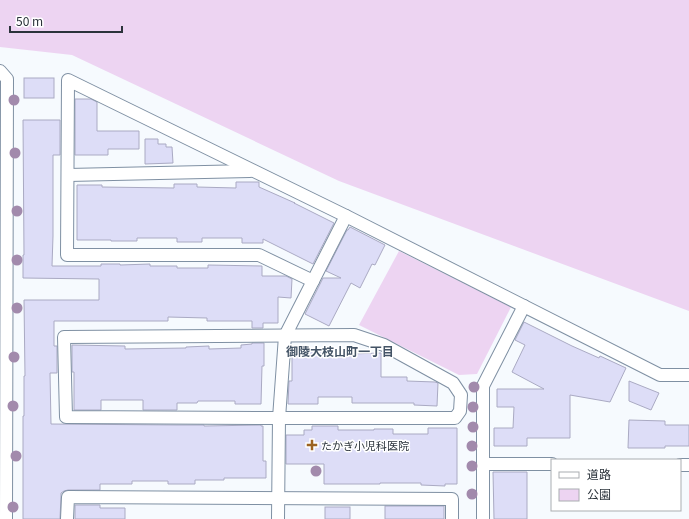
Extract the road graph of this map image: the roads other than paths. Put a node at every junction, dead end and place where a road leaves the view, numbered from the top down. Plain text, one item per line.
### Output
1 (0, 71) edge
2 (254, 171) junction
3 (68, 175) junction
4 (346, 216) junction
5 (3, 276) edge
6 (313, 281) junction
7 (524, 306) junction
8 (285, 336) junction
9 (689, 375) edge
10 (279, 418) junction
11 (483, 464) junction
12 (551, 464) edge
13 (3, 498) edge
14 (278, 498) junction
15 (6, 519) edge
16 (67, 519) edge
17 (278, 519) edge
18 (452, 519) edge
19 (483, 519) edge

1 - 5 street
2 - 3 street
2 - 3 street
2 - 4 street
3 - 6 street
4 - 6 street
4 - 7 street
5 - 13 street
6 - 8 street
7 - 9 street
7 - 11 street
8 - 10 street
8 - 10 street
8 - 10 street
10 - 14 street
11 - 12 street
11 - 19 street
13 - 15 street
14 - 16 street
14 - 17 street
14 - 18 street

